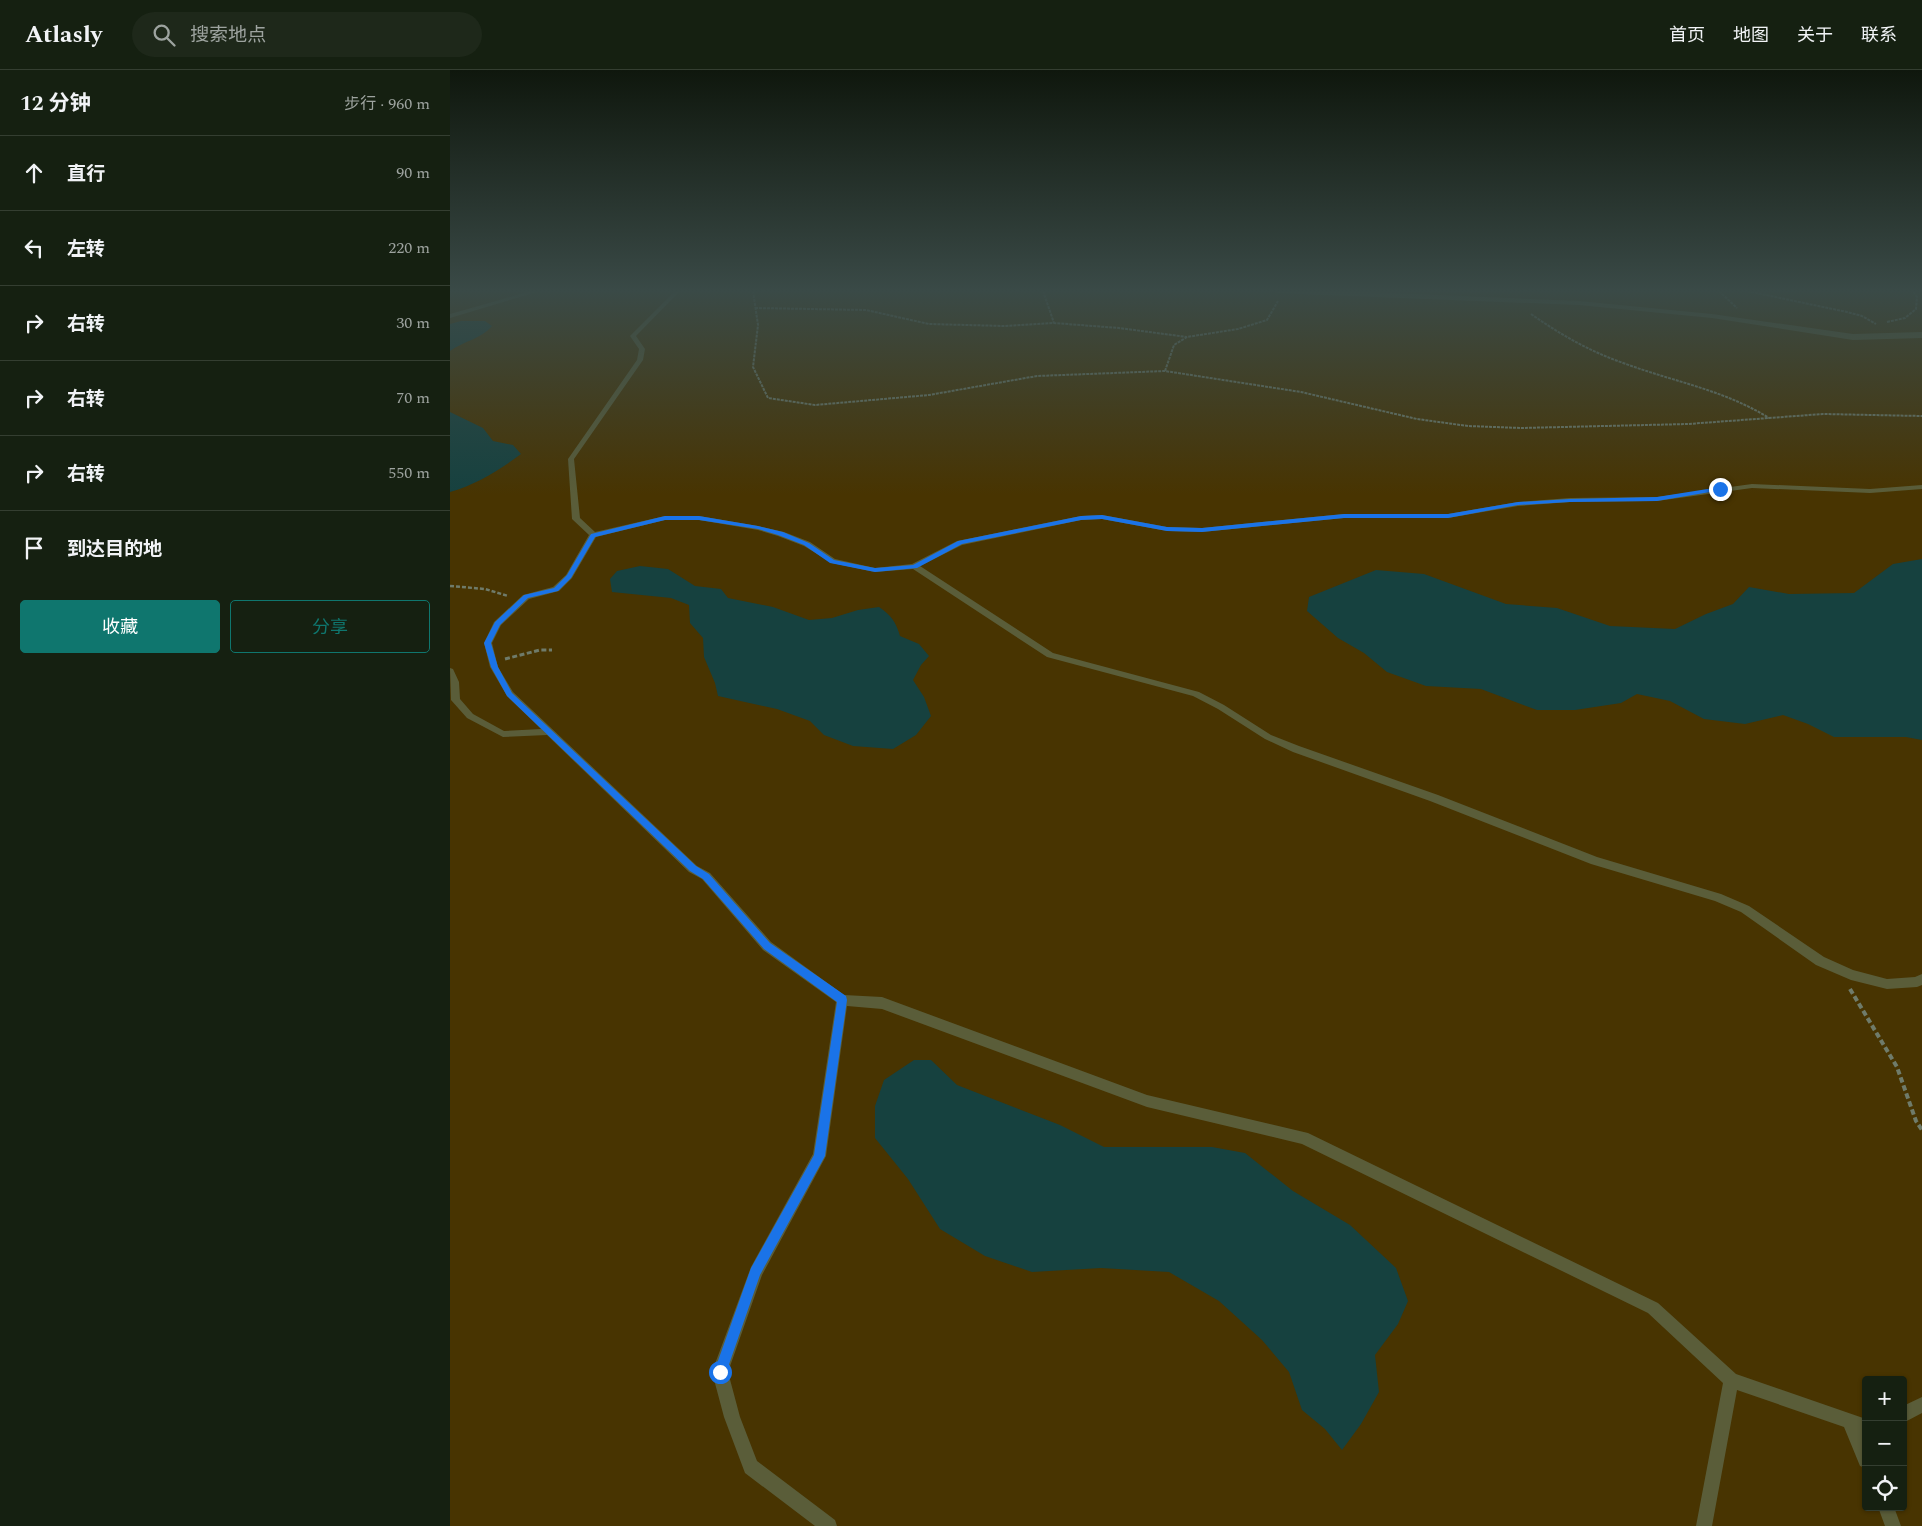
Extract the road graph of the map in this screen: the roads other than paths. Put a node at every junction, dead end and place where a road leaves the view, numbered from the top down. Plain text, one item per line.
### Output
1 (640, 359) edge
2 (1922, 487) edge
3 (593, 535) junction
4 (914, 566) junction
5 (450, 671) edge
6 (547, 732) junction
7 (1922, 979) edge
8 (842, 1000) junction
9 (1731, 1380) junction
10 (1922, 1405) edge
11 (1907, 1413) edge
12 (1849, 1421) junction
13 (1862, 1425) edge
14 (1862, 1451) edge
15 (1887, 1511) edge
16 (829, 1526) edge
17 (1704, 1526) edge
18 (1893, 1526) edge

1 - 3 lane
2 - 4 lane
3 - 4 lane
3 - 6 lane
4 - 7 lane
5 - 6 lane
6 - 8 lane
8 - 9 lane
8 - 16 lane
9 - 12 lane
9 - 17 lane
10 - 11 lane
12 - 13 lane
12 - 14 lane
15 - 18 lane

